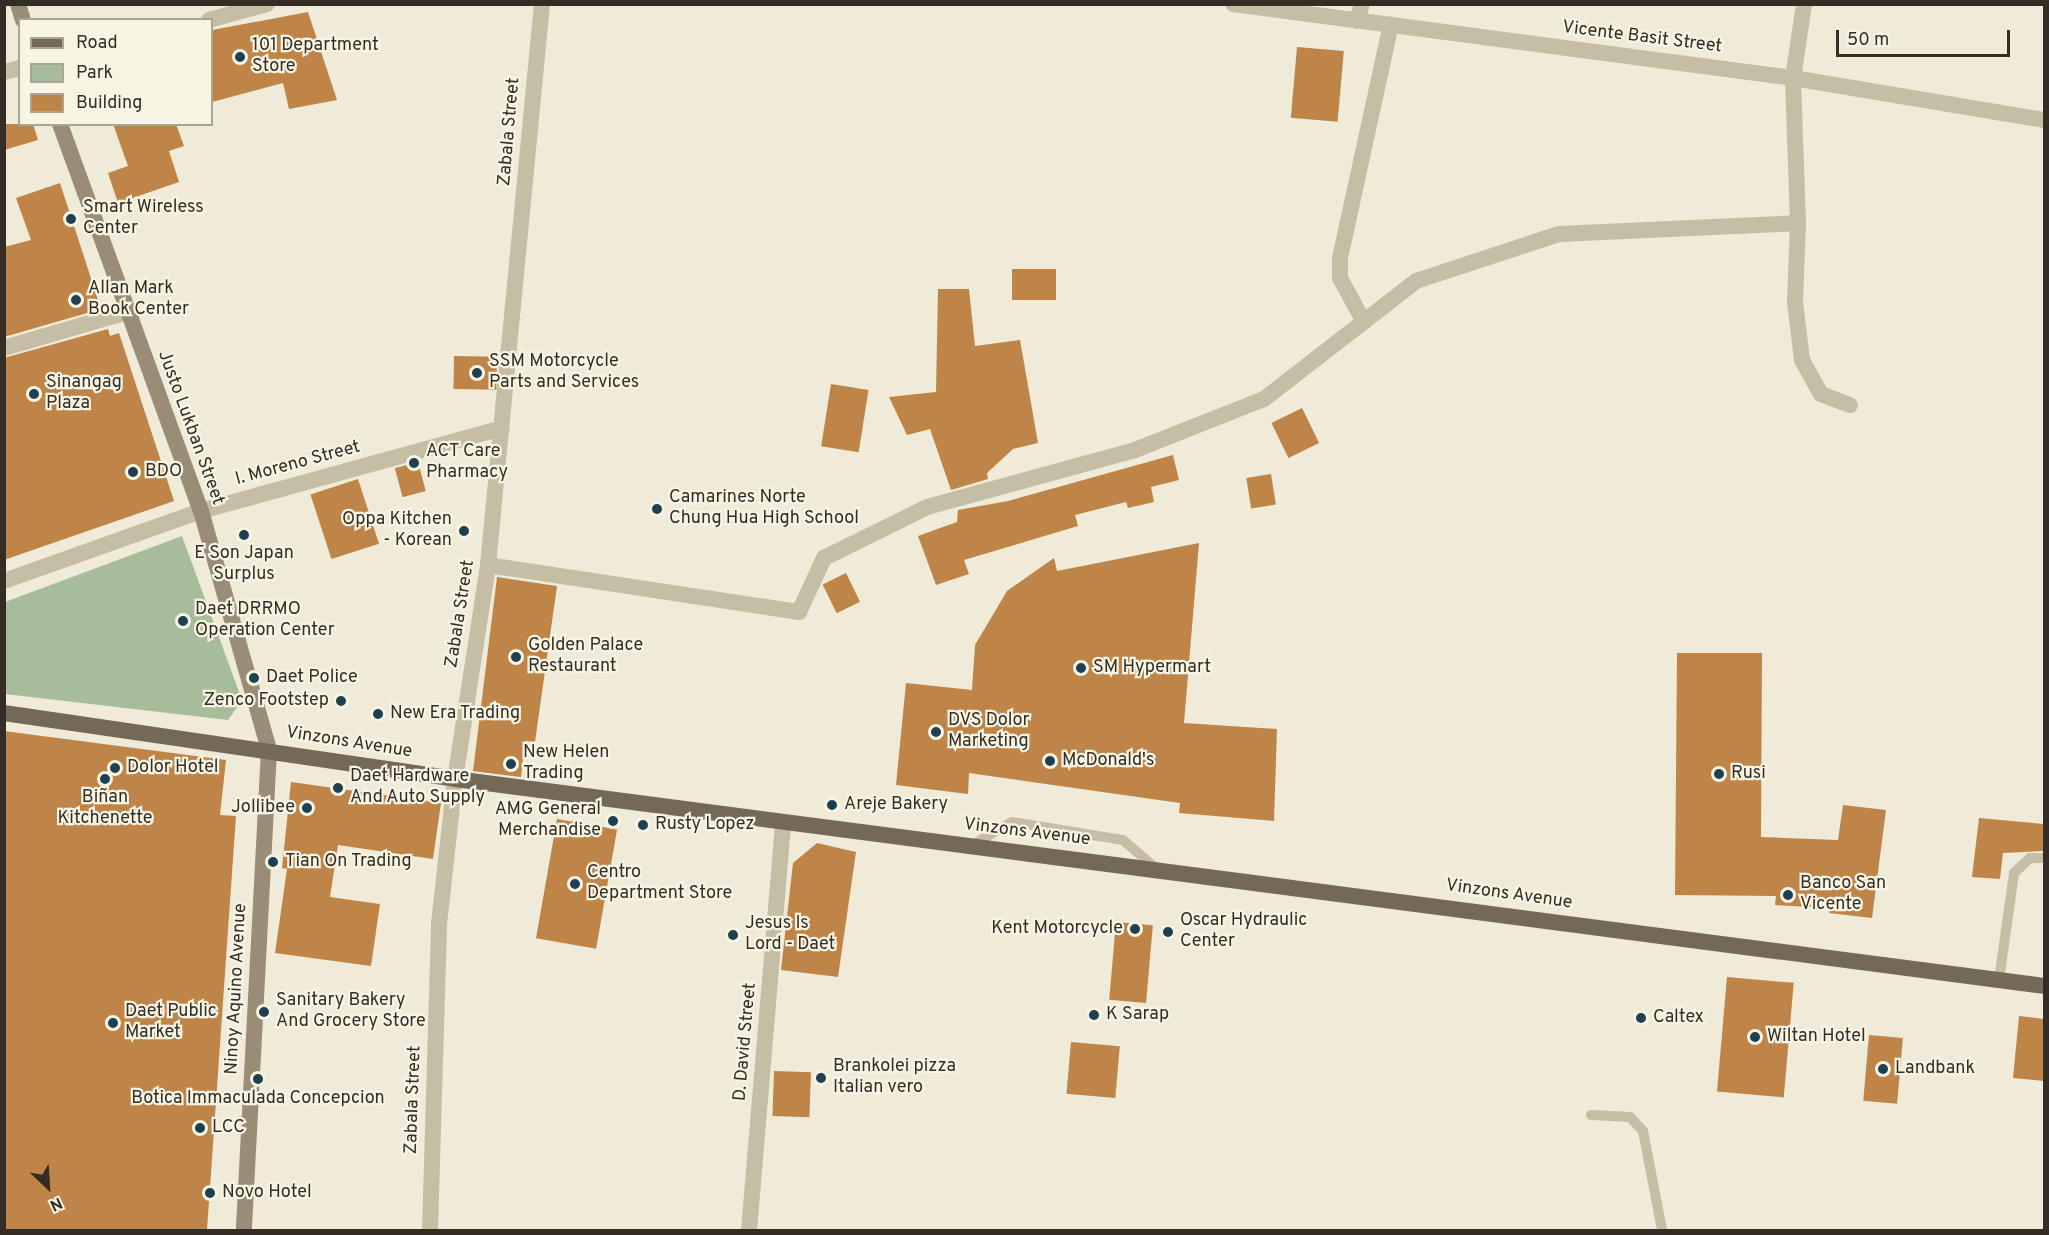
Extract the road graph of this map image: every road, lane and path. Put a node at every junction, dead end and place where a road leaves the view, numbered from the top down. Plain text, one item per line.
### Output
1 (267, 4) edge
2 (542, 4) edge
3 (1233, 4) edge
4 (1804, 4) edge
5 (1360, 13) edge
6 (213, 19) edge
7 (1391, 25) junction
8 (1792, 78) junction
9 (2044, 120) edge
10 (61, 126) edge
11 (1798, 223) junction
12 (127, 312) junction
13 (1364, 322) junction
14 (4, 348) edge
15 (1850, 405) dead end
16 (502, 428) junction
17 (201, 511) junction
18 (488, 565) junction
19 (4, 581) edge
20 (4, 713) edge
21 (269, 750) junction
22 (455, 779) junction
23 (783, 822) junction
24 (972, 845) junction
25 (2044, 858) edge
26 (1157, 869) junction
27 (1999, 980) junction
28 (2044, 986) edge
29 (1592, 1115) dead end
30 (244, 1230) edge
31 (430, 1230) edge
32 (749, 1230) edge
33 (1662, 1230) edge

1 - 6 street
2 - 16 street, Zabala Street
3 - 5 street, Vicente Basit Street
4 - 8 street
5 - 7 street, Vicente Basit Street
7 - 8 street, Vicente Basit Street
7 - 13 street
8 - 9 street, Vicente Basit Street
8 - 11 street
10 - 12 main road, Justo Lukban Street
11 - 13 street
11 - 15 street
12 - 14 street
12 - 17 main road, Justo Lukban Street
13 - 18 street
16 - 17 street, I. Moreno Street
16 - 18 street, Zabala Street
17 - 19 street, I. Moreno Street
17 - 21 main road, Justo Lukban Street
18 - 22 street, Zabala Street
20 - 21 main road, Vinzons Avenue
21 - 22 main road, Vinzons Avenue
21 - 30 main road, Ninoy Aquino Avenue
22 - 23 main road, Vinzons Avenue
22 - 31 street, Zabala Street
23 - 24 main road, Vinzons Avenue
23 - 32 street, D. David Street
24 - 26 main road, Vinzons Avenue
24 - 26 lane
25 - 27 lane
26 - 27 main road, Vinzons Avenue
27 - 28 main road, Vinzons Avenue
29 - 33 lane

